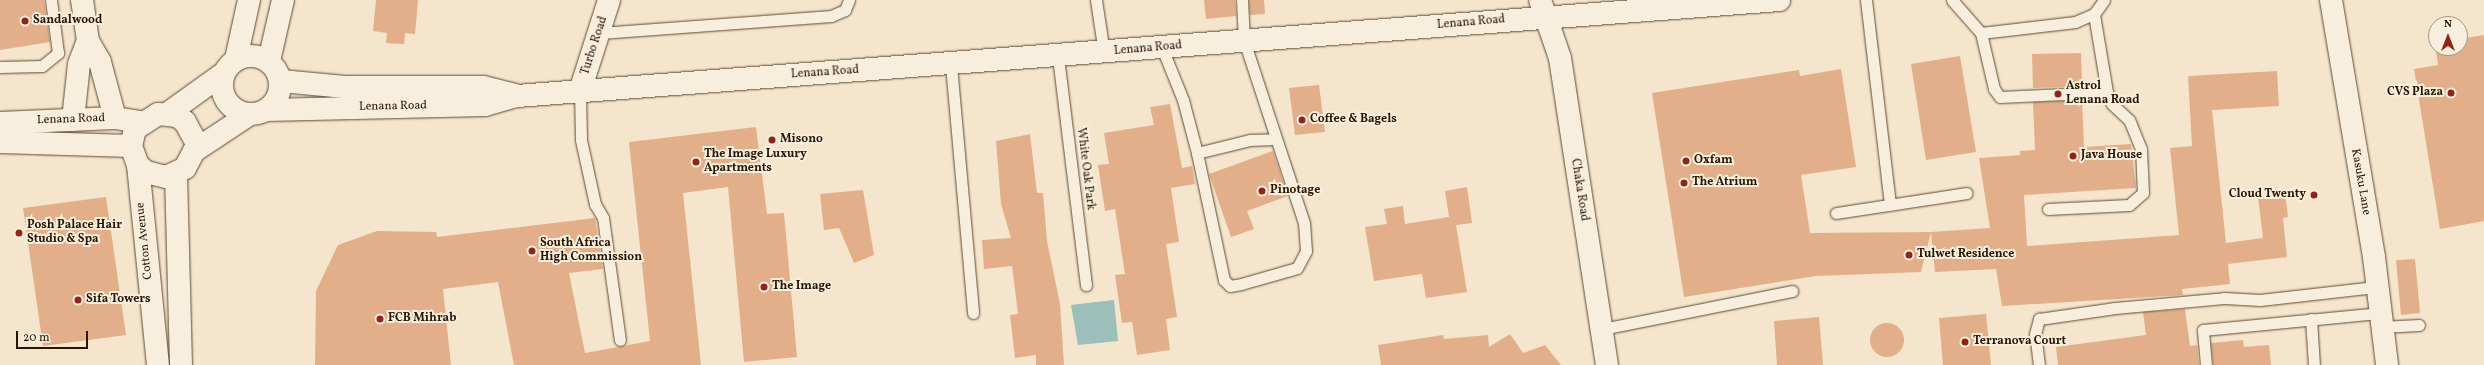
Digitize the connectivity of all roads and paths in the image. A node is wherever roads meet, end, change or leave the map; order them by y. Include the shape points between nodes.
1 (51, 0) edge
2 (82, 0) edge
3 (249, 0) edge
4 (283, 0) edge
5 (609, 0) edge
6 (849, 0) edge
7 (1096, 0) edge
8 (1242, 0) edge
9 (1769, 0) edge
10 (1866, 0) edge
11 (1952, 0) edge
12 (2104, 0) edge
13 (2332, 0) edge
14 (1544, 8) edge
15 (2094, 14) junction
16 (600, 33) junction
17 (1981, 33) junction
18 (88, 41) junction
19 (1244, 41) junction
20 (1162, 48) junction
21 (1104, 53) junction
22 (1058, 56) junction
23 (269, 61) junction
24 (951, 64) junction
25 (230, 66) junction
26 (0, 67) edge
27 (281, 81) junction
28 (580, 91) junction
29 (2107, 92) junction
30 (517, 96) junction
31 (258, 112) junction
32 (167, 114) junction
33 (115, 118) junction
34 (73, 120) junction
35 (141, 122) junction
36 (0, 123) edge
37 (1275, 139) junction
38 (0, 142) edge
39 (194, 146) junction
40 (1197, 154) junction
41 (134, 156) junction
42 (176, 174) junction
43 (1966, 193) dead end
44 (1890, 205) junction
45 (2048, 209) dead end
46 (1836, 213) dead end
47 (1086, 285) dead end
48 (2375, 287) junction
49 (1792, 291) dead end
50 (972, 313) dead end
51 (2311, 320) junction
52 (2380, 320) junction
53 (2419, 325) dead end
54 (1602, 329) junction
55 (620, 340) dead end
56 (158, 365) edge
57 (181, 365) edge
58 (1607, 365) edge
59 (2039, 365) edge
60 (2206, 365) edge
61 (2314, 365) edge
62 (2387, 365) edge

1 - 26 lane via 58,53 42,66
2 - 18 street
3 - 25 street
4 - 23 street
5 - 16 street, Turbo Road
6 - 16 lane via 845,10 831,16
7 - 21 lane
8 - 19 lane
9 - 14 street, Lenana Road
10 - 44 lane
11 - 17 lane
12 - 15 lane
13 - 48 street, Kasuku Lane via 2374,257
14 - 19 street, Lenana Road
14 - 54 street, Chaka Road via 1560,58
15 - 17 lane via 2075,22
15 - 29 lane
16 - 28 street, Turbo Road
17 - 29 lane via 1994,89 2000,97
18 - 33 street via 100,62
18 - 34 street via 79,64
19 - 20 street, Lenana Road
19 - 37 lane
20 - 21 street, Lenana Road
20 - 40 lane via 1182,100
21 - 22 street, Lenana Road
22 - 24 street, Lenana Road
22 - 47 lane, White Oak Park
23 - 25 street via 247,55
23 - 27 street
24 - 28 street, Lenana Road
24 - 50 lane
25 - 31 street, Lenana Road via 221,87 226,100 236,110
25 - 32 street, Lenana Road
27 - 30 street, Lenana Road via 345,87 483,87
27 - 31 street via 278,97
28 - 30 street, Lenana Road
28 - 55 lane via 581,140 595,204 603,218
29 - 45 lane via 2112,104 2129,120 2141,149 2143,193 2129,205
30 - 31 street, Lenana Road via 485,105
31 - 39 street
32 - 35 street, Lenana Road
32 - 39 street via 185,122
33 - 34 street, Lenana Road
33 - 35 street, Lenana Road
34 - 36 street, Lenana Road
35 - 41 street
37 - 40 lane via 1250,140
37 - 40 lane via 1304,223 1306,251 1297,268 1254,282 1230,286 1220,270
38 - 41 street, Lenana Road
39 - 42 street via 185,168
41 - 42 street, Lenana Road via 156,176
41 - 56 street, Cotton Avenue
42 - 57 street
43 - 44 lane
44 - 46 lane
48 - 52 street, Kasuku Lane
48 - 59 lane via 2260,300 2224,298 2115,308 2039,319 2036,334
49 - 54 lane
51 - 52 lane
51 - 60 lane via 2203,330
51 - 61 lane
52 - 53 lane
52 - 62 street, Kasuku Lane
54 - 58 street, Chaka Road

